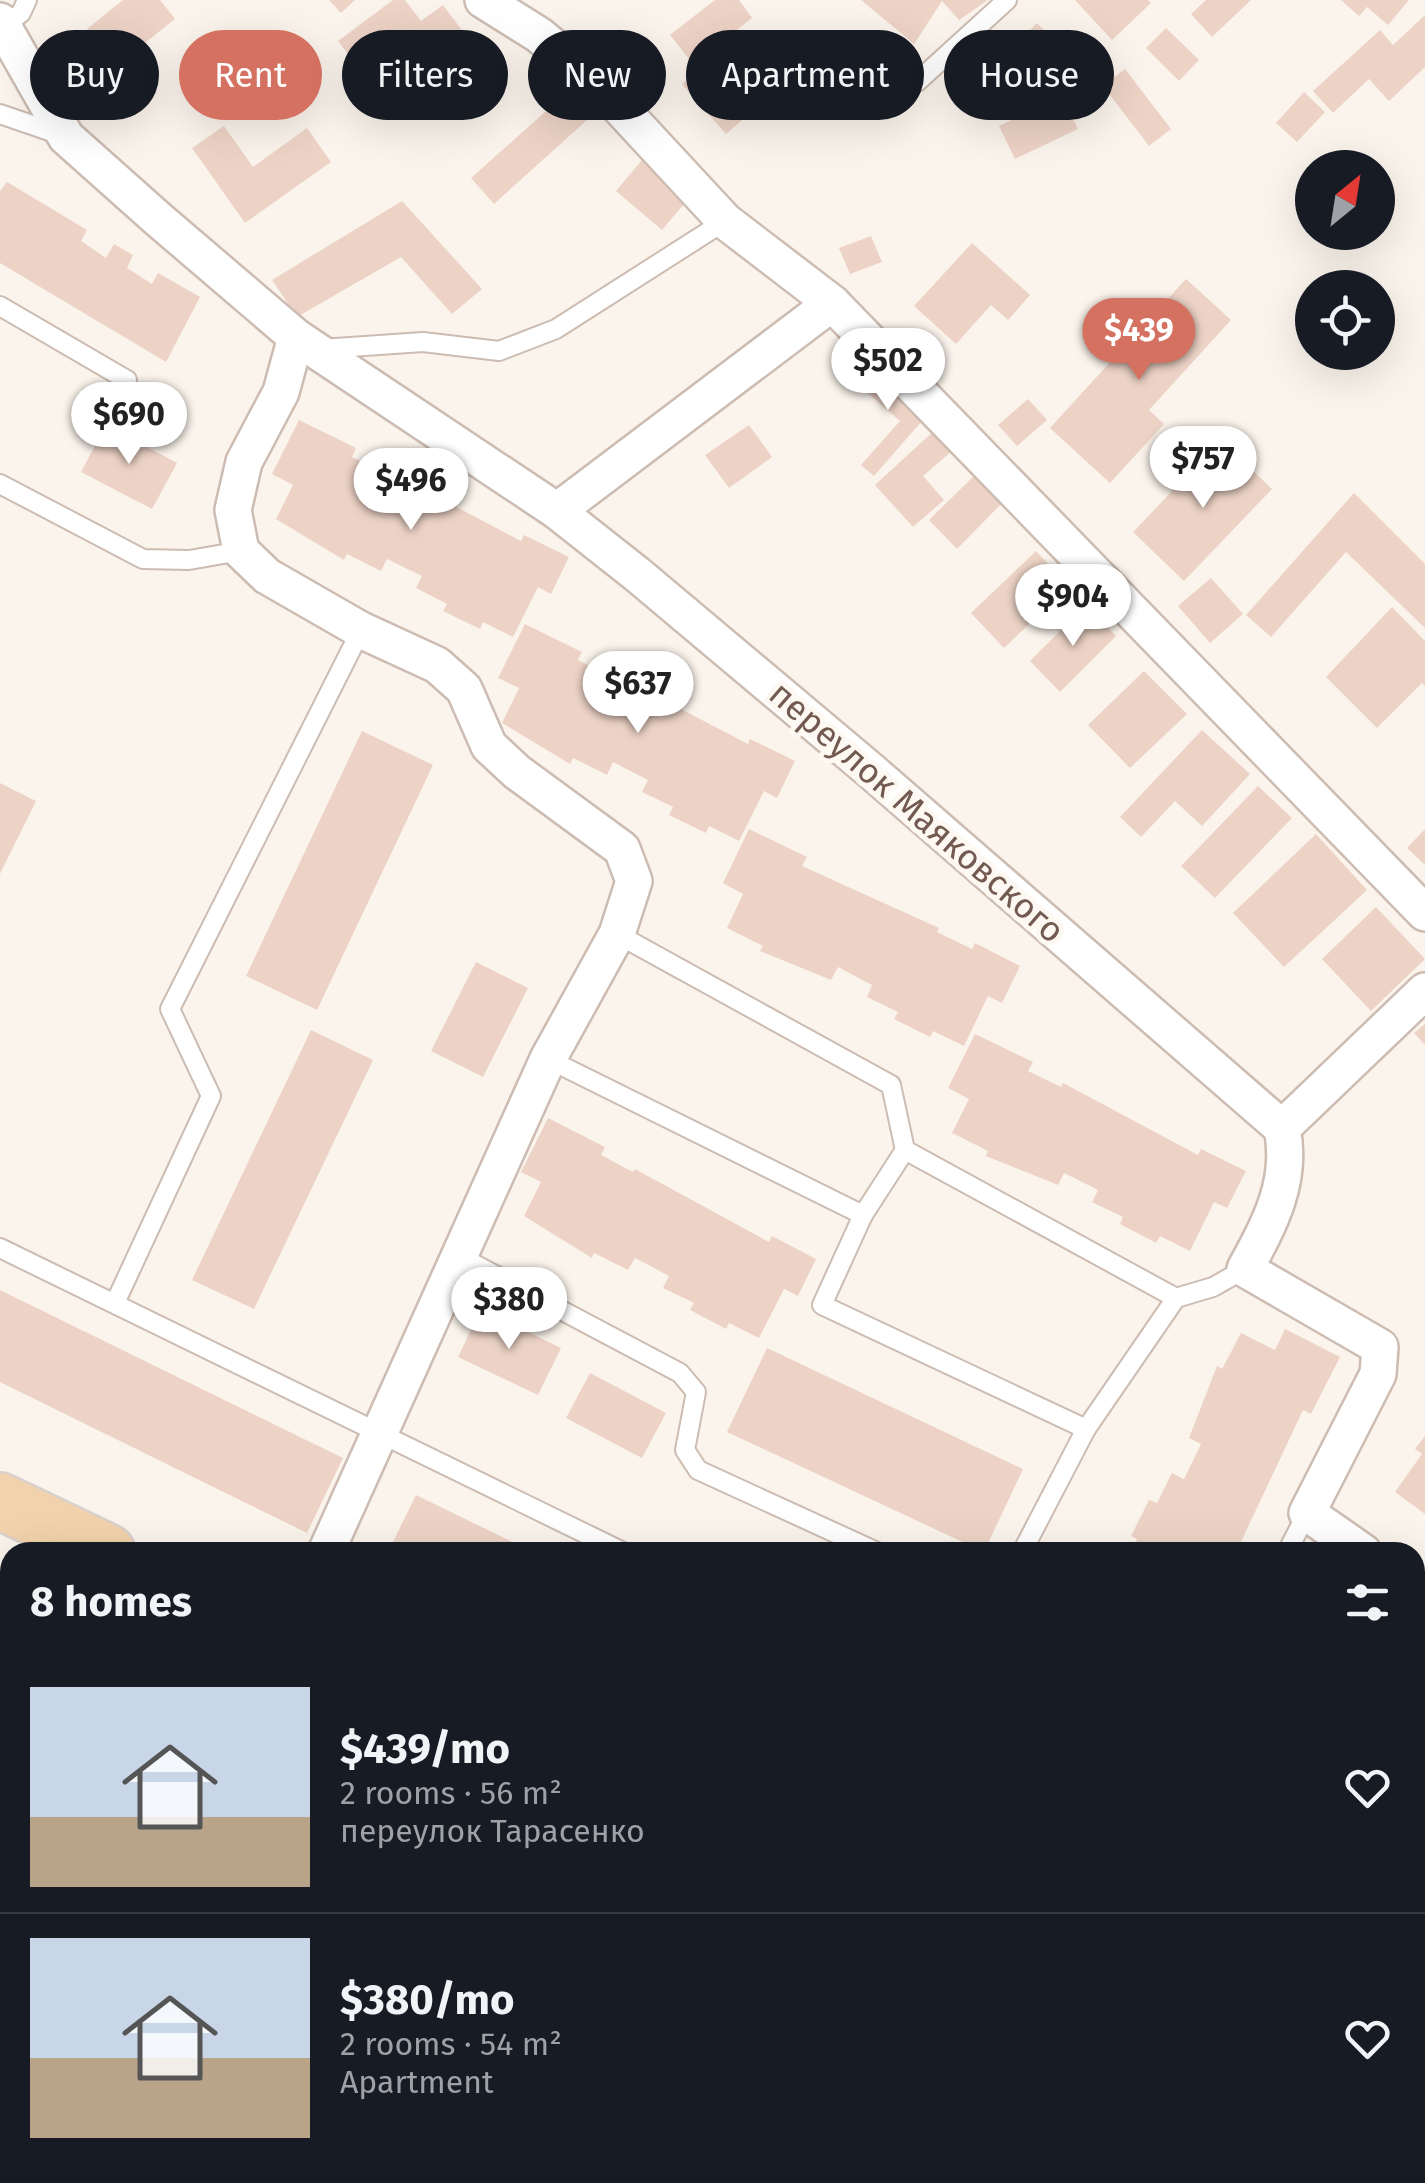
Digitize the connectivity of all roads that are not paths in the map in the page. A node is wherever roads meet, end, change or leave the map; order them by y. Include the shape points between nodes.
1 (27, 0) edge
2 (483, 0) edge
3 (1007, 0) edge
4 (2, 24) edge
5 (924, 76) edge
6 (0, 114) edge
7 (66, 137) junction
8 (725, 221) junction
9 (832, 303) junction
10 (0, 306) edge
11 (306, 343) junction
12 (127, 380) dead end
13 (0, 484) edge
14 (557, 511) junction
15 (241, 550) junction
16 (361, 630) junction
17 (1425, 913) edge
18 (617, 934) junction
19 (1425, 991) edge
20 (548, 1059) junction
21 (1282, 1128) junction
22 (904, 1150) junction
23 (863, 1215) junction
24 (0, 1248) edge
25 (459, 1256) junction
26 (1245, 1269) junction
27 (1176, 1298) junction
28 (116, 1304) junction
29 (1086, 1430) junction
30 (381, 1432) junction
31 (0, 1501) edge
32 (1306, 1513) junction
33 (85, 1542) edge
34 (331, 1542) edge
35 (603, 1542) edge
36 (855, 1542) edge
37 (1027, 1542) edge
38 (1291, 1542) edge
39 (1348, 1542) edge

1 - 4 lane via 21,13
2 - 8 street via 596,82
3 - 5 lane
4 - 7 street, переулок Маяковского
6 - 7 lane
7 - 11 street, переулок Маяковского
8 - 9 street
8 - 11 lane via 556,329 499,352 422,342
9 - 14 street
9 - 17 street
10 - 12 lane
11 - 14 street, переулок Маяковского
11 - 15 street via 244,462 232,510
13 - 15 lane via 143,558 189,560
14 - 21 street, переулок Маяковского via 870,770
15 - 16 street via 267,576
16 - 18 street via 437,665 464,689 490,746 622,849 634,882
16 - 28 lane via 170,1010 211,1096
18 - 20 street
18 - 22 lane via 891,1085
19 - 21 street
20 - 23 lane
20 - 25 street
21 - 26 street via 1288,1155 1282,1193
22 - 23 lane
22 - 27 lane
23 - 29 lane via 822,1306
24 - 28 lane
25 - 30 street
25 - 36 lane via 680,1372 696,1392 685,1450 698,1470
26 - 27 lane via 1213,1288
26 - 32 street via 1380,1347 1378,1374
27 - 29 lane
28 - 30 lane
29 - 37 lane
30 - 34 street
30 - 35 lane
31 - 33 main road
32 - 38 lane
32 - 39 street

